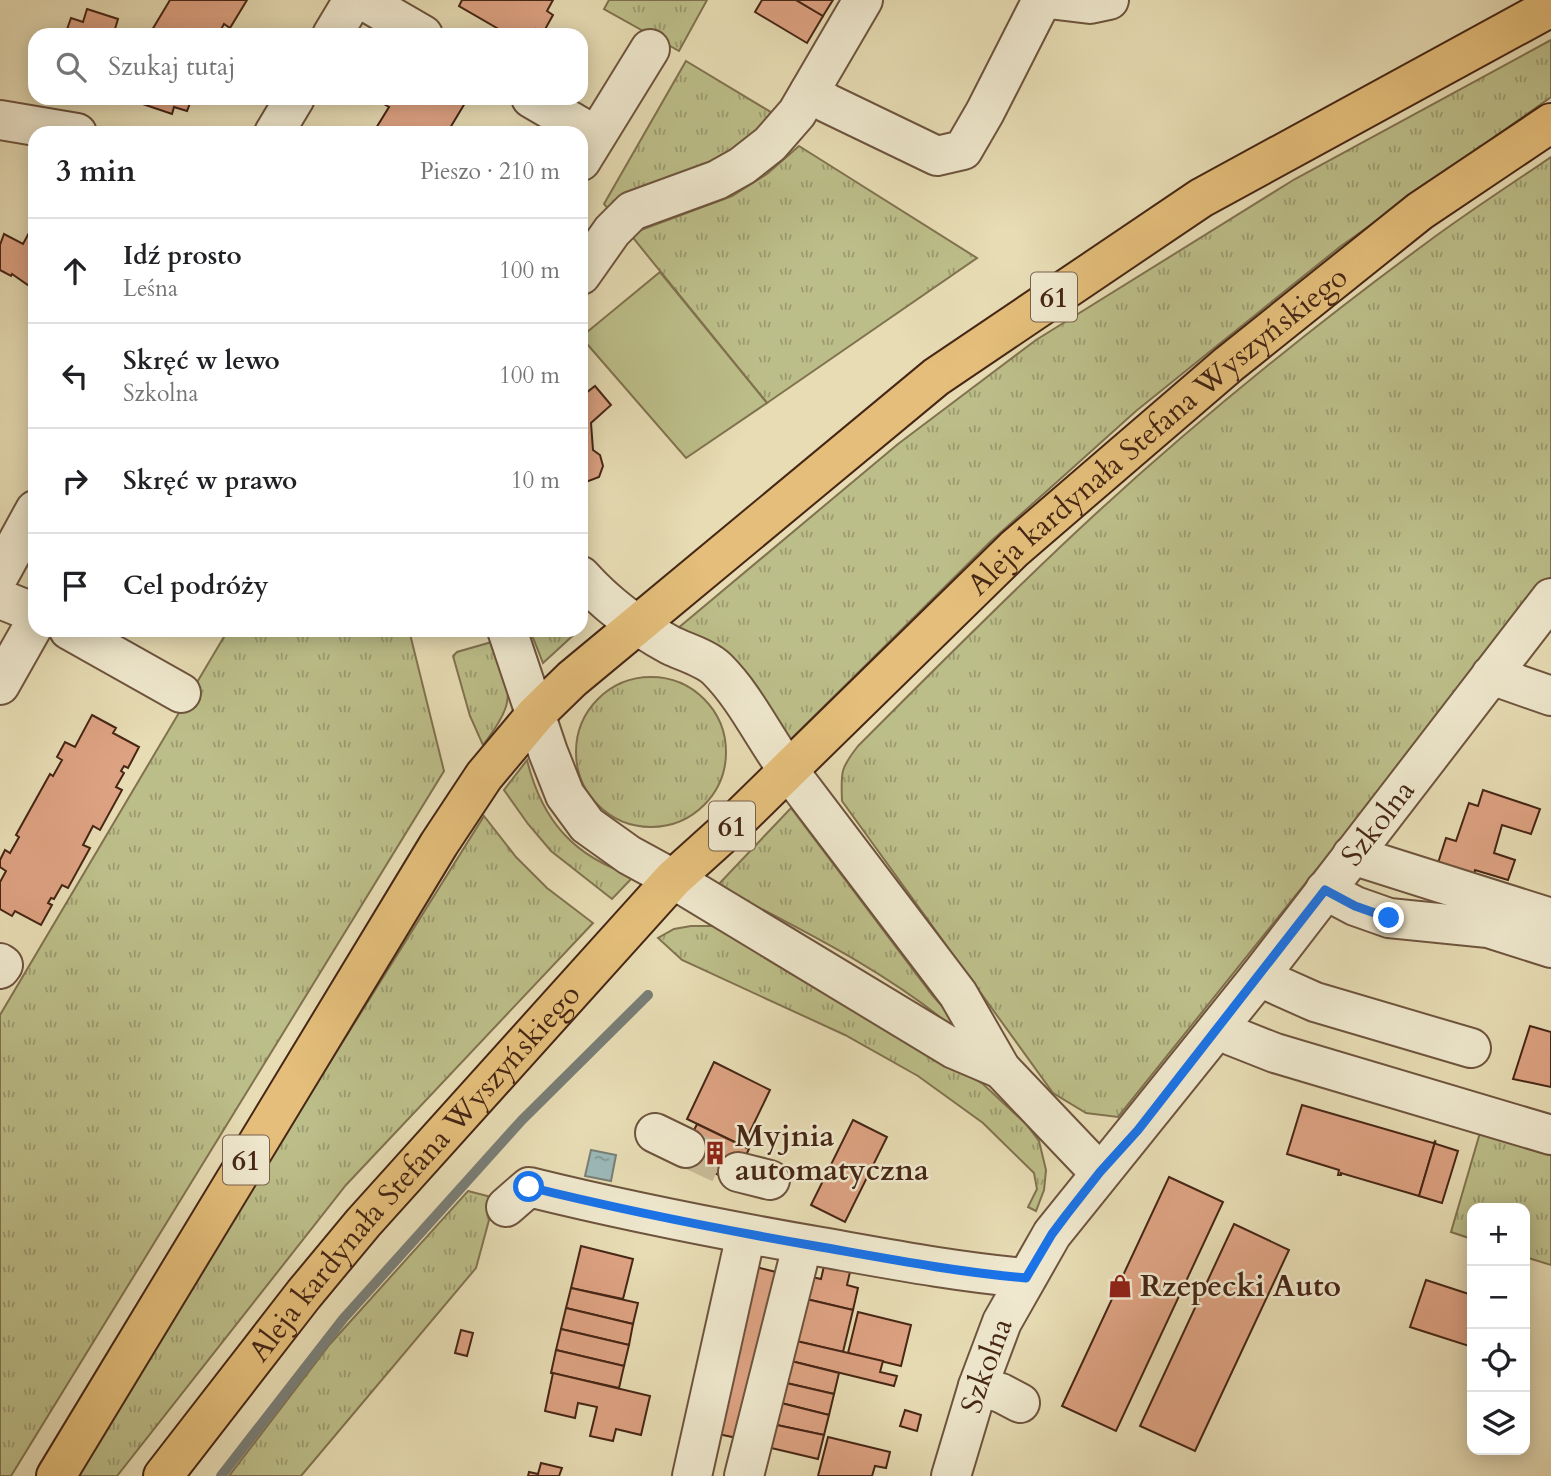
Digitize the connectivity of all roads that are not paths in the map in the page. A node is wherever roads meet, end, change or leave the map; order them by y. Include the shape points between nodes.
1 (353, 0) edge
2 (363, 0) edge
3 (863, 0) edge
4 (1042, 0) edge
5 (1057, 0) edge
6 (1109, 0) edge
7 (1551, 7) edge
8 (336, 28) edge
9 (411, 28) edge
10 (650, 48) dead end
11 (810, 91) junction
12 (291, 105) edge
13 (539, 105) edge
14 (0, 120) edge
15 (1551, 123) edge
16 (36, 126) edge
17 (278, 126) edge
18 (563, 126) edge
19 (589, 148) edge
20 (588, 265) edge
21 (28, 523) edge
22 (0, 573) edge
23 (588, 584) edge
24 (0, 599) edge
25 (28, 609) edge
26 (1547, 610) edge
27 (636, 626) junction
28 (28, 635) edge
29 (81, 637) edge
30 (509, 637) edge
31 (1491, 675) junction
32 (0, 685) edge
33 (181, 693) dead end
34 (1551, 696) edge
35 (536, 714) junction
36 (788, 770) junction
37 (1352, 855) junction
38 (673, 879) junction
39 (1325, 890) junction
40 (1551, 918) edge
41 (1551, 948) edge
42 (0, 963) edge
43 (0, 969) edge
44 (1259, 977) junction
45 (1219, 1027) junction
46 (1471, 1048) dead end
47 (1000, 1069) junction
48 (1551, 1135) edge
49 (1100, 1172) junction
50 (506, 1207) dead end
51 (746, 1234) junction
52 (798, 1262) dead end
53 (1026, 1278) junction
54 (978, 1386) junction
55 (1020, 1403) dead end
56 (693, 1472) edge
57 (55, 1476) edge
58 (163, 1476) edge
59 (731, 1476) edge
60 (744, 1476) edge
61 (951, 1476) edge

1 - 8 street
2 - 9 street
3 - 11 street
4 - 11 street via 963,150 937,156
5 - 6 street via 1090,4
7 - 27 main road, 61 via 1201,198 947,369
10 - 19 street
11 - 20 street via 770,145 717,180 632,211
12 - 17 street
13 - 18 street
14 - 16 street
15 - 36 main road, Aleja kardynała Stefana Wyszyńskiego / 61 via 1420,211 1229,364 1014,548
21 - 22 street
23 - 27 street
24 - 25 street
26 - 31 street, Szkolna
27 - 35 main road, 61
27 - 36 street via 716,667
28 - 32 street
29 - 33 street
30 - 35 street
31 - 34 street
31 - 37 street, Szkolna
35 - 38 street via 565,794 587,825
35 - 57 main road, 61 via 484,776 439,844
36 - 38 main road, 61
36 - 47 street via 958,994
37 - 39 street, Szkolna
37 - 40 street
38 - 47 street via 954,1049
38 - 58 main road, Aleja kardynała Stefana Wyszyńskiego / 61 via 363,1223
39 - 41 street via 1389,918 1488,928
39 - 44 street, Szkolna
42 - 43 street
44 - 45 street, Szkolna
44 - 46 street via 1315,1002
45 - 48 street via 1275,1053
45 - 49 street, Szkolna via 1149,1141
47 - 49 street
49 - 53 street, Szkolna via 1052,1234
50 - 51 street via 529,1187
51 - 53 street
51 - 56 street
52 - 60 street
53 - 54 street, Szkolna via 1002,1322
54 - 55 street
54 - 61 street, Szkolna
56 - 59 street

